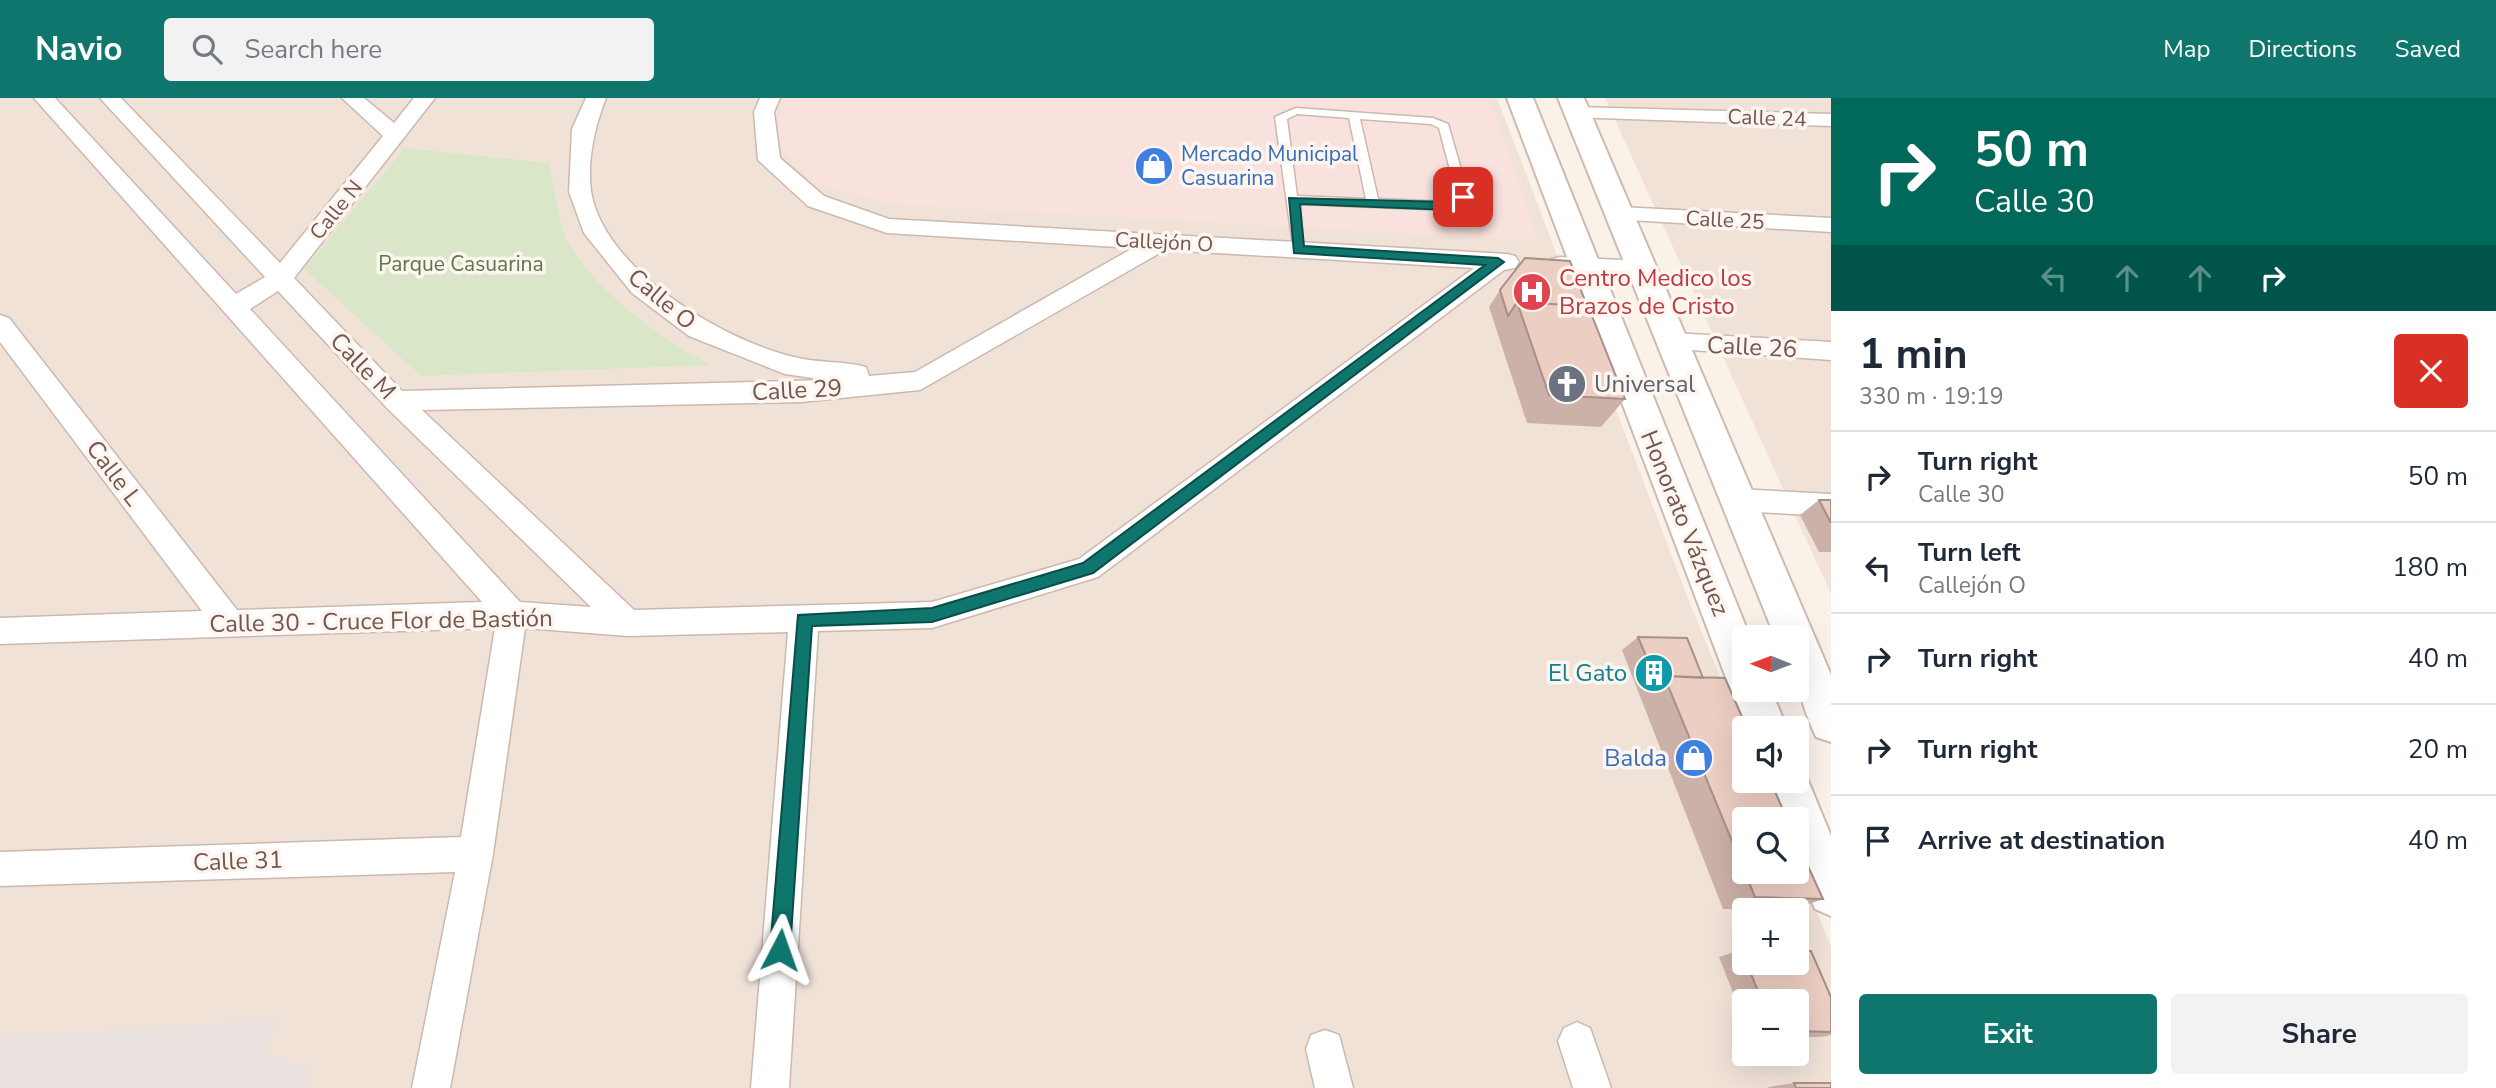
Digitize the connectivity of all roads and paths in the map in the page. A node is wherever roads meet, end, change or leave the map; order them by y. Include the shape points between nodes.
1 (44, 98) edge
2 (110, 98) edge
3 (352, 98) edge
4 (425, 98) edge
5 (596, 98) edge
6 (770, 98) edge
7 (1520, 98) edge
8 (1574, 105) edge
9 (1354, 115) junction
10 (1831, 120) edge
11 (397, 136) junction
12 (1293, 200) junction
13 (1373, 203) junction
14 (1620, 214) junction
15 (1831, 225) edge
16 (1161, 242) junction
17 (1298, 250) junction
18 (1498, 262) junction
19 (1585, 267) junction
20 (1642, 269) junction
21 (280, 279) junction
22 (234, 307) junction
23 (0, 324) edge
24 (1672, 342) junction
25 (1831, 351) edge
26 (919, 381) junction
27 (396, 401) junction
28 (1738, 500) junction
29 (1831, 505) edge
30 (512, 614) junction
31 (804, 620) junction
32 (228, 622) junction
33 (628, 623) junction
34 (1790, 625) edge
35 (0, 631) edge
36 (1732, 641) edge
37 (1810, 668) edge
38 (1827, 703) edge
39 (1792, 793) edge
40 (476, 854) junction
41 (0, 869) edge
42 (1831, 893) edge
43 (1577, 1041) dead end
44 (1325, 1049) dead end
45 (431, 1088) edge
46 (770, 1088) edge
47 (1335, 1088) edge
48 (1592, 1088) edge

1 - 22 street
2 - 21 street, Calle M
3 - 11 street
4 - 11 street, Calle N
5 - 26 street, Calle O via 583,130 580,192 596,233 640,287 698,330 794,367
6 - 16 street, Callejón O via 764,112 769,159 816,201 887,226
7 - 19 street, Honorato Vázquez
8 - 10 street, Calle 24
8 - 14 street
9 - 12 lane via 1297,111 1281,117
9 - 13 lane
9 - 13 lane via 1433,121 1444,126 1463,197 1451,206
11 - 21 street, Calle N
12 - 13 lane
12 - 17 lane
14 - 15 street, Calle 25
14 - 20 street
16 - 17 street, Callejón O
16 - 26 street, Calle 29
17 - 18 street, Callejón O
18 - 19 street, Callejón O
18 - 31 street, Calle 30 - Cruce Flor de Bastión via 1088,568 932,615
19 - 20 street, Callejón O
19 - 36 street, Honorato Vázquez
20 - 24 street
21 - 22 street, Calle N
21 - 27 street, Calle M
22 - 30 street
23 - 32 street, Calle L
24 - 25 street, Calle 26
24 - 28 street
26 - 27 street, Calle 29 via 801,392
27 - 33 street, Calle M
28 - 29 street
28 - 34 street
30 - 32 street, Calle 30 - Cruce Flor de Bastión
30 - 33 street, Calle 30 - Cruce Flor de Bastión
30 - 40 street
31 - 33 street, Calle 30 - Cruce Flor de Bastión
31 - 46 street
32 - 35 street, Calle 30 - Cruce Flor de Bastión
37 - 38 street
39 - 42 street
40 - 41 street, Calle 31
40 - 45 street
43 - 48 street
44 - 47 street

